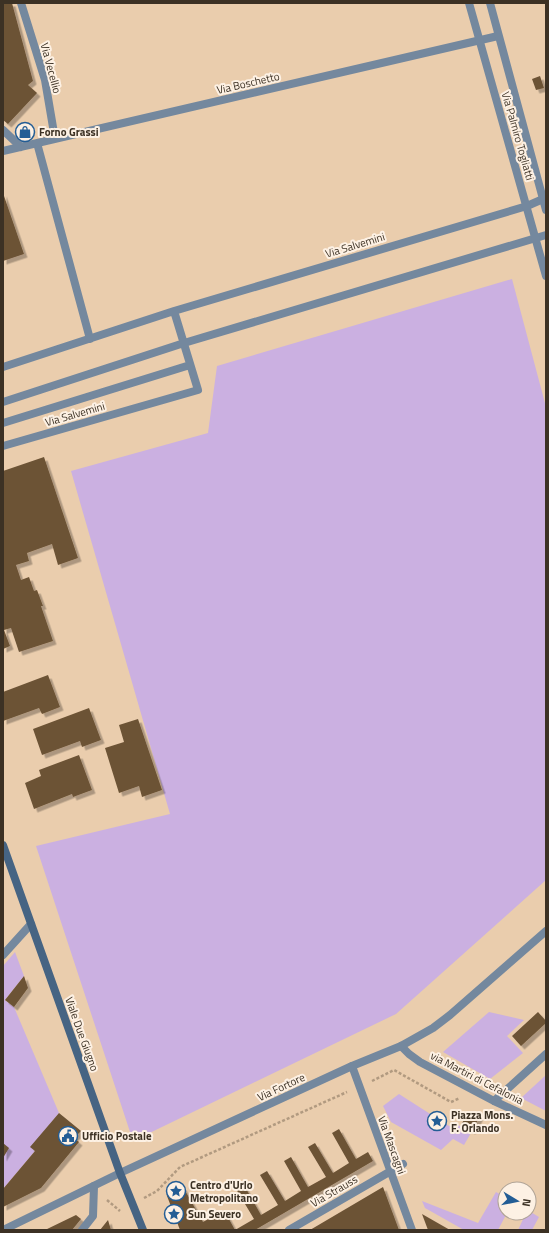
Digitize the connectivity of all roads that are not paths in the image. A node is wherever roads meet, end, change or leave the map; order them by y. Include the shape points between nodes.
1 (21, 3) edge
2 (468, 3) edge
3 (490, 3) edge
4 (498, 36) junction
5 (479, 42) junction
6 (3, 130) edge
7 (54, 139) junction
8 (38, 143) junction
9 (21, 147) junction
10 (3, 151) edge
11 (543, 199) junction
12 (527, 206) junction
13 (546, 210) edge
14 (546, 236) edge
15 (535, 238) junction
16 (546, 276) edge
17 (174, 311) junction
18 (90, 339) junction
19 (184, 343) junction
20 (190, 365) junction
21 (3, 367) edge
22 (3, 402) edge
23 (3, 423) edge
24 (3, 446) edge
25 (3, 845) edge
26 (31, 924) junction
27 (546, 931) edge
28 (3, 955) edge
29 (401, 1046) junction
30 (546, 1054) edge
31 (352, 1066) junction
32 (494, 1101) junction
33 (546, 1125) edge
34 (403, 1164) dead end
35 (390, 1171) junction
36 (120, 1173) junction
37 (94, 1186) junction
38 (3, 1230) edge
39 (82, 1230) edge
40 (143, 1230) edge
41 (289, 1230) edge
42 (412, 1230) edge

1 - 7 street, Via Vecellio via 45,80
2 - 5 street, Via Palmiro Togliatti
3 - 4 street, Via Palmiro Togliatti
4 - 5 street, Via Boschetto
4 - 11 street, Via Palmiro Togliatti
5 - 7 street, Via Boschetto
5 - 12 street, Via Palmiro Togliatti
6 - 9 street
7 - 8 street, Via Boschetto
8 - 9 street, Via Boschetto
8 - 18 street
9 - 10 street, Via Boschetto
11 - 12 street, Via Salvemini
11 - 13 street, Via Palmiro Togliatti
12 - 15 street, Via Palmiro Togliatti
12 - 17 street, Via Salvemini
14 - 15 street
15 - 16 street, Via Palmiro Togliatti
15 - 19 street
17 - 18 street, Via Salvemini
17 - 19 street, Via Salvemini
18 - 21 street, Via Salvemini
19 - 20 street, Via Salvemini
19 - 22 street
20 - 23 street, Via Salvemini
20 - 24 street, Via Salvemini via 198,390
25 - 26 main road, Viale Due Giugno
26 - 28 street
26 - 36 main road, Viale Due Giugno
27 - 29 street, Via Fortore via 450,1015
29 - 31 street, Via Fortore
29 - 32 street, via Martiri di Cefalonia via 420,1062
30 - 32 street
31 - 35 street, Via Mascagni
31 - 36 street, Via Fortore
32 - 33 street, via Martiri di Cefalonia
34 - 35 street, Via Strauss
35 - 41 street, Via Strauss
35 - 42 street, Via Mascagni
36 - 37 street, Via Fortore
36 - 40 main road, Viale Due Giugno
37 - 38 street, Via Fortore
37 - 39 street via 93,1216

